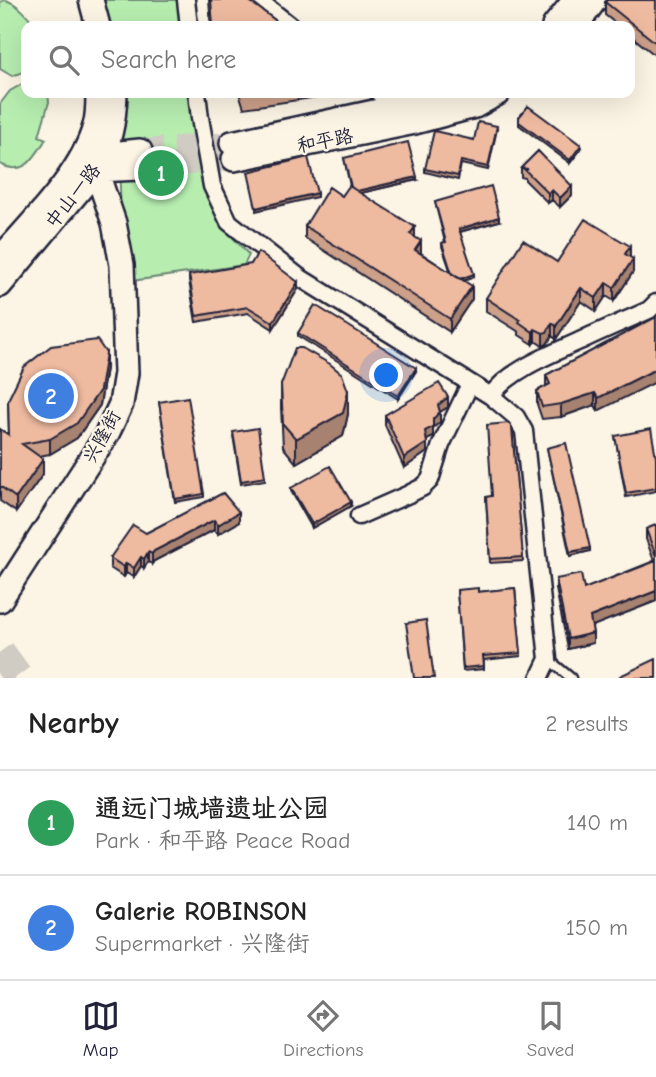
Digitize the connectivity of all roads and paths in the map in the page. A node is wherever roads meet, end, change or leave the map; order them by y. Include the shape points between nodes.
1 (75, 0) edge
2 (91, 0) edge
3 (186, 0) edge
4 (258, 0) edge
5 (575, 0) edge
6 (595, 0) edge
7 (81, 21) edge
8 (97, 21) edge
9 (188, 21) edge
10 (285, 21) edge
11 (558, 21) edge
12 (580, 21) edge
13 (99, 98) edge
14 (115, 98) edge
15 (198, 98) edge
16 (386, 98) edge
17 (438, 98) edge
18 (489, 98) edge
19 (398, 107) junction
20 (415, 122) junction
21 (140, 160) tunnel mouth
22 (94, 161) junction
23 (0, 259) edge
24 (0, 285) edge
25 (656, 303) edge
26 (470, 384) junction
27 (491, 396) junction
28 (359, 516) dead end
29 (0, 600) edge
30 (548, 659) junction
31 (539, 678) edge
32 (571, 678) edge

1 - 7 main road
2 - 8 main road
3 - 9 street
4 - 10 street
5 - 11 main road
6 - 12 main road
13 - 22 main road, 中山一路
14 - 22 main road, 中山一路 via 114,124
15 - 26 street via 212,186 229,222 299,277
16 - 19 street
17 - 19 main road, 和平路
18 - 20 main road, 和平路
19 - 20 street
19 - 20 main road, 和平路 via 233,151
21 - 22 main road
22 - 23 main road, 中山一路 via 54,197
22 - 24 main road, 中山一路
22 - 29 main road, 兴隆街 via 122,265 126,373 121,404 107,434
25 - 27 street via 539,359
26 - 27 street
26 - 28 street via 430,480
27 - 30 street via 524,430
30 - 31 street
30 - 32 lane

